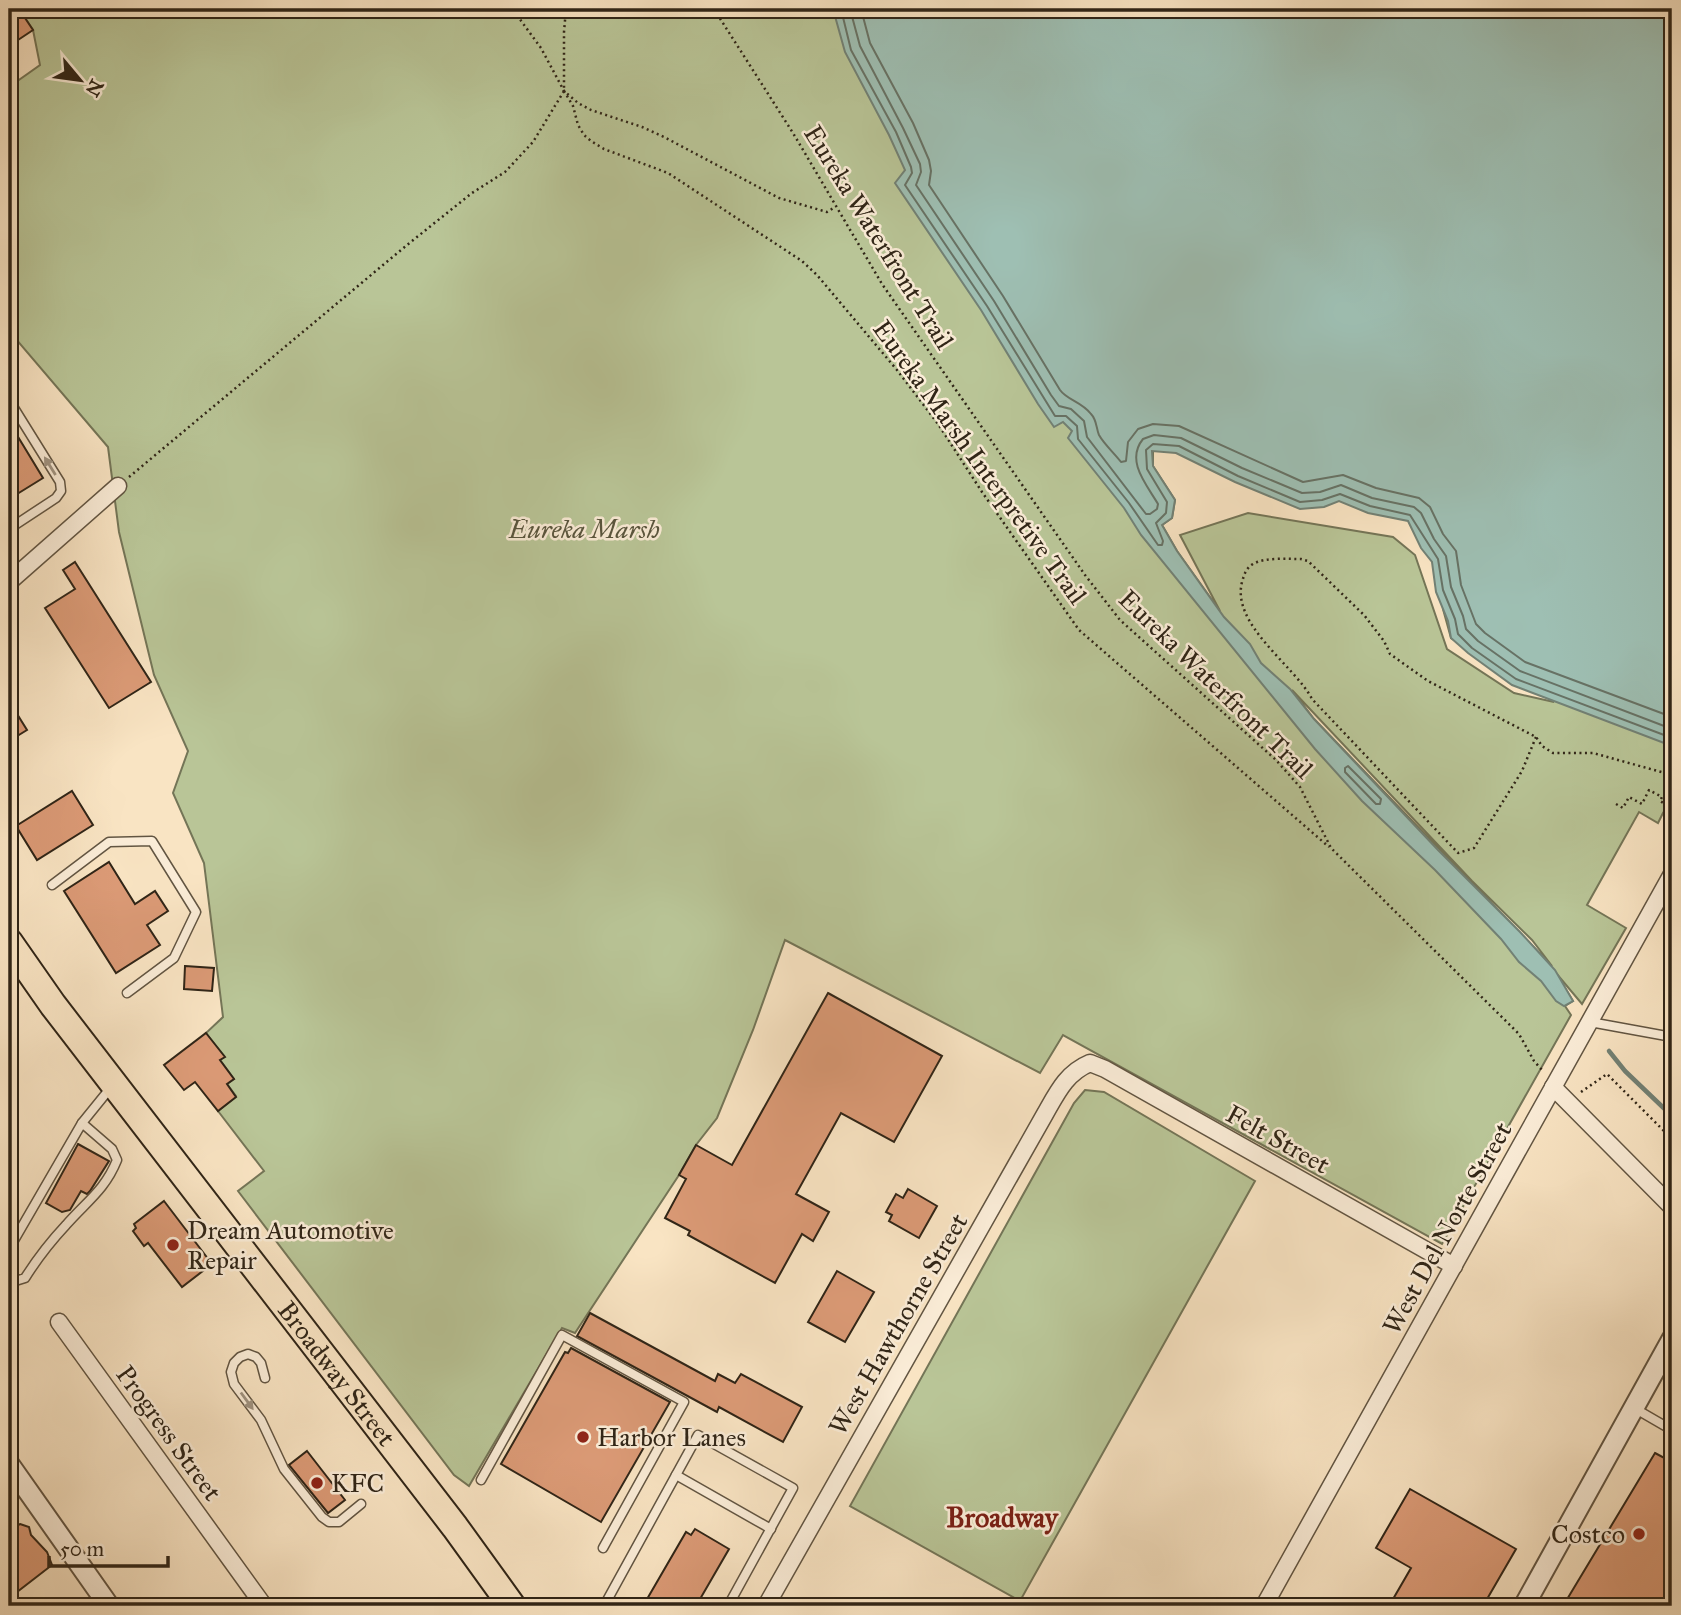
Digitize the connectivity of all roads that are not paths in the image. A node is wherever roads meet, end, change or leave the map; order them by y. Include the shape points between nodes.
1 (9, 400) edge
2 (118, 486) road end
3 (9, 529) edge
4 (9, 582) edge
5 (1672, 874) edge
6 (52, 884) dead end
7 (9, 942) edge
8 (127, 993) dead end
9 (1590, 1022) junction
10 (1672, 1037) edge
11 (1076, 1069) joint
12 (114, 1084) junction
13 (1555, 1084) junction
14 (82, 1123) junction
15 (1672, 1206) edge
16 (9, 1250) edge
17 (1454, 1266) junction
18 (9, 1283) edge
19 (59, 1322) dead end
20 (1671, 1346) edge
21 (265, 1378) dead end
22 (1634, 1408) junction
23 (1672, 1430) edge
24 (9, 1464) edge
25 (677, 1475) junction
26 (481, 1480) dead end
27 (361, 1504) dead end
28 (771, 1529) junction
29 (603, 1548) dead end
30 (109, 1606) edge
31 (264, 1606) edge
32 (512, 1606) edge
33 (604, 1606) edge
34 (728, 1606) edge
35 (766, 1606) edge
36 (1264, 1606) edge
37 (1524, 1606) edge

3 -> 1 lane via 61,491 60,482
2 - 4 street
5 - 9 street, West Del Norte Street
6 - 8 lane via 109,842 152,841 196,912 174,958
7 - 12 highway, Broadway Street
9 - 10 lane
9 - 13 street, West Del Norte Street
11 - 17 street, Felt Street via 1090,1063 1105,1069
11 - 35 street, West Hawthorne Street via 1049,1106
12 - 14 lane
12 - 32 highway, Broadway Street
13 - 15 street
13 - 17 street, West Del Norte Street
14 - 16 lane
14 - 18 lane via 112,1149 117,1160 112,1172 25,1278
17 - 36 street, West Del Norte Street
19 - 31 street, Progress Street
20 - 22 street
21 -> 27 lane via 256,1357 248,1354 234,1363 231,1372 284,1469 329,1522 339,1522
22 - 23 lane
22 - 37 street
24 - 30 street
25 - 28 lane
25 - 28 lane via 698,1435 793,1488
25 - 33 lane
26 - 29 lane via 562,1335 684,1402
28 - 34 lane

